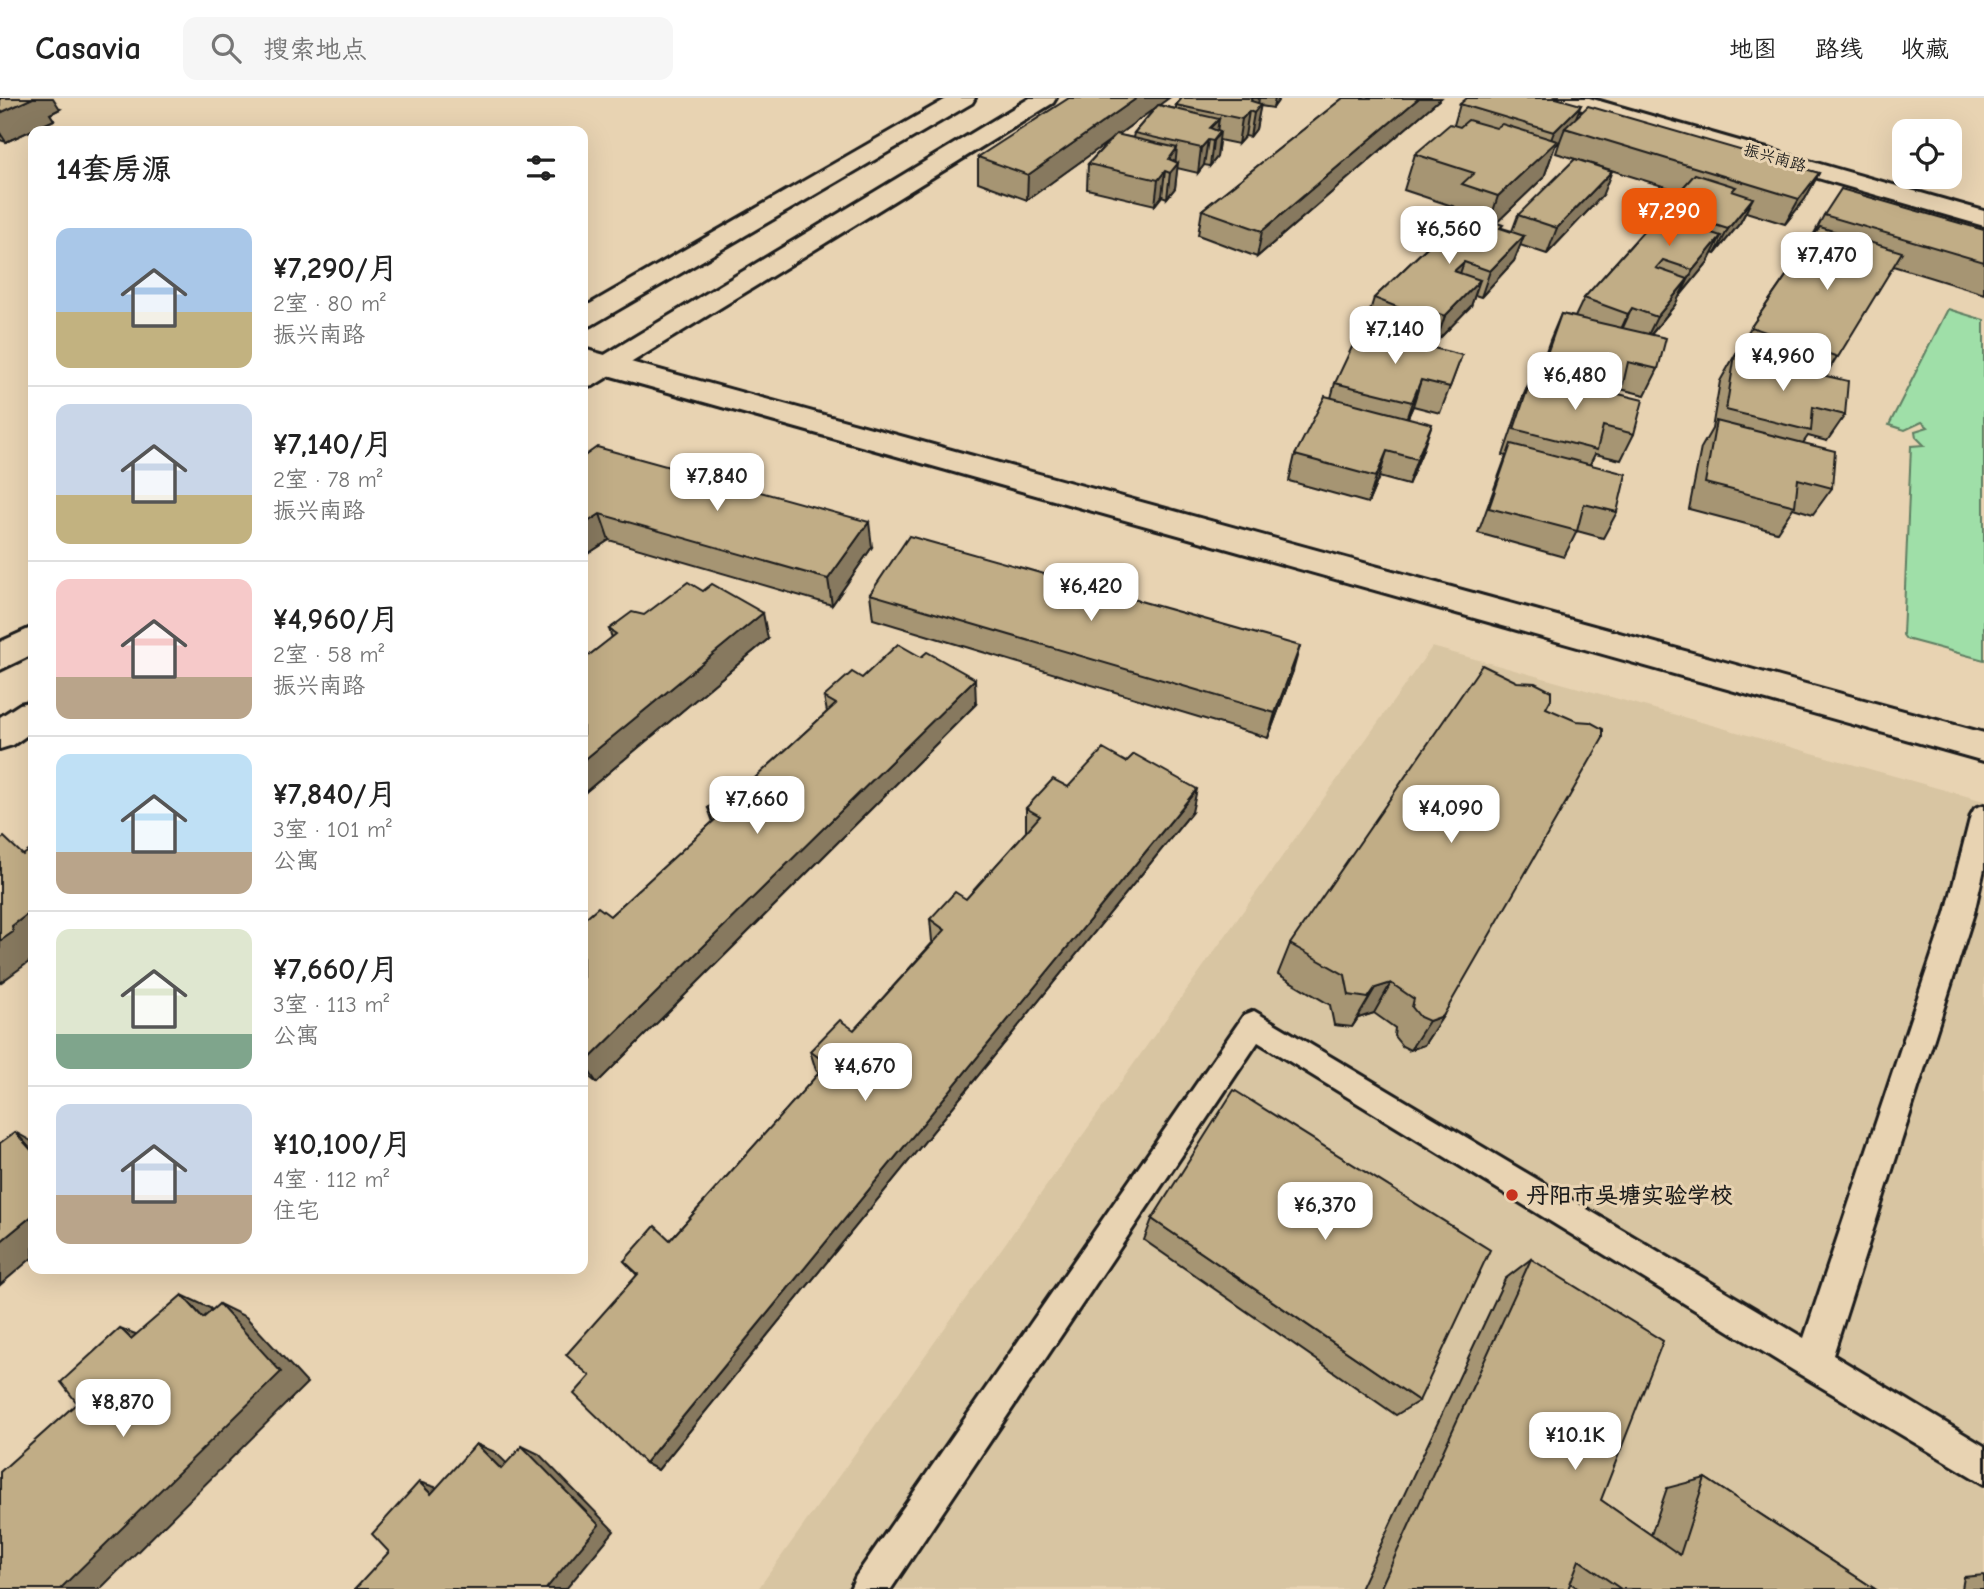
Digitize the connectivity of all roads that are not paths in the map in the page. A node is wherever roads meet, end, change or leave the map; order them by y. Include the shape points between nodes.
1 (964, 98) edge
2 (1045, 98) edge
3 (1566, 98) edge
4 (1623, 98) edge
5 (1984, 201) edge
6 (1984, 219) edge
7 (588, 316) edge
8 (591, 368) edge
9 (28, 642) edge
10 (0, 658) edge
11 (28, 717) edge
12 (0, 734) edge
13 (1984, 747) edge
14 (1982, 833) edge
15 (1813, 1363) junction
16 (1984, 1466) edge
17 (869, 1589) edge

1 - 7 street
2 - 8 street
3 - 6 street, 振兴南路
4 - 5 street, 振兴南路
8 - 13 street
9 - 10 street
11 - 12 street
14 - 15 lane
15 - 16 lane
15 - 17 lane via 1254,1024

